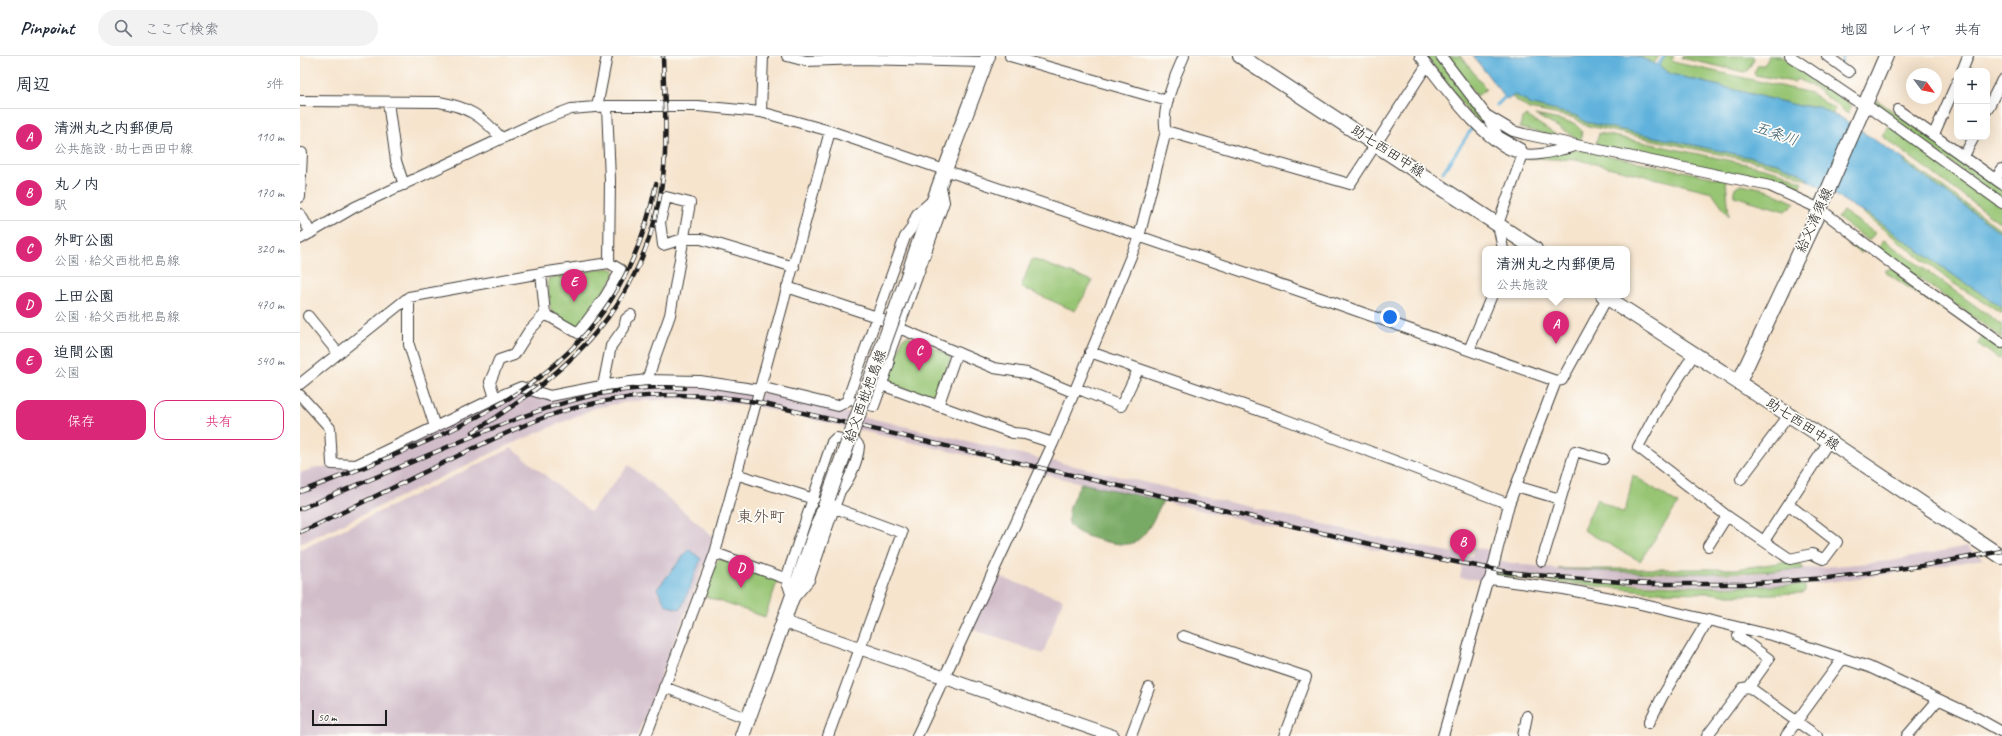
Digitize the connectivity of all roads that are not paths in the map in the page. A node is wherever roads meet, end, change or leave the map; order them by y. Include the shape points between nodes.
1 (607, 56) edge
2 (763, 56) edge
3 (787, 56) edge
4 (1010, 56) edge
5 (1184, 56) edge
6 (1240, 56) edge
7 (1420, 56) edge
8 (1441, 56) edge
9 (1790, 56) edge
10 (1826, 56) edge
11 (1886, 56) edge
12 (1968, 56) edge
13 (842, 58) edge
14 (987, 59) edge
15 (1427, 65) junction
16 (1963, 68) edge
17 (1849, 72) dead end
18 (2002, 80) edge
19 (1954, 89) edge
20 (300, 101) edge
21 (1168, 101) junction
22 (388, 102) junction
23 (1990, 104) edge
24 (602, 106) junction
25 (1864, 107) junction
26 (1898, 110) dead end
27 (761, 112) junction
28 (1486, 115) junction
29 (830, 131) junction
30 (1166, 131) junction
31 (1934, 134) junction
32 (501, 138) junction
33 (1972, 140) edge
34 (1376, 143) junction
35 (1578, 146) junction
36 (300, 153) edge
37 (1523, 154) junction
38 (1964, 156) junction
39 (2002, 169) edge
40 (943, 176) junction
41 (1999, 182) edge
42 (404, 185) junction
43 (300, 197) edge
44 (933, 200) junction
45 (2002, 203) edge
46 (1821, 206) junction
47 (300, 214) edge
48 (1498, 224) junction
49 (310, 233) junction
50 (1139, 237) junction
51 (300, 239) edge
52 (683, 239) junction
53 (1502, 246) edge
54 (1531, 246) edge
55 (609, 263) junction
56 (794, 267) junction
57 (541, 273) junction
58 (787, 287) junction
59 (409, 297) junction
60 (1491, 298) edge
61 (1604, 298) edge
62 (1608, 298) edge
63 (545, 314) junction
64 (631, 315) dead end
65 (308, 316) dead end
66 (877, 317) junction
67 (899, 328) junction
68 (2002, 343) edge
69 (1469, 350) junction
70 (957, 352) junction
71 (1090, 352) junction
72 (338, 354) junction
73 (1694, 354) junction
74 (1138, 370) junction
75 (647, 380) junction
76 (1556, 381) junction
77 (1739, 382) junction
78 (300, 384) edge
79 (882, 385) junction
80 (603, 386) junction
81 (759, 388) junction
82 (1075, 391) junction
83 (300, 395) edge
84 (495, 398) junction
85 (847, 401) junction
86 (938, 406) junction
87 (1789, 415) junction
88 (435, 427) junction
89 (1829, 441) junction
90 (1054, 443) junction
91 (1603, 459) dead end
92 (736, 474) junction
93 (1741, 479) dead end
94 (1516, 486) junction
95 (814, 499) junction
96 (1560, 499) junction
97 (832, 503) junction
98 (1509, 504) junction
99 (1788, 504) junction
100 (1727, 516) junction
101 (1764, 541) junction
102 (1708, 546) dead end
103 (715, 553) junction
104 (2002, 557) edge
105 (1542, 561) dead end
106 (786, 578) junction
107 (1490, 579) junction
108 (793, 599) junction
109 (1708, 620) junction
110 (784, 622) junction
111 (1743, 628) junction
112 (1183, 636) dead end
113 (859, 648) junction
114 (1843, 658) junction
115 (944, 677) junction
116 (664, 687) junction
117 (1749, 687) junction
118 (1149, 688) dead end
119 (1938, 700) junction
120 (1527, 716) dead end
121 (748, 719) junction
122 (1797, 721) junction
123 (1649, 723) dead end
124 (2002, 732) edge
125 (646, 736) edge
126 (742, 736) edge
127 (828, 736) edge
128 (917, 736) edge
129 (1113, 736) edge
130 (1131, 736) edge
131 (1284, 736) edge
132 (1443, 736) edge
133 (1522, 736) edge
134 (1707, 736) edge
135 (1786, 736) edge
136 (1817, 736) edge
137 (1907, 736) edge

1 - 24 street
2 - 27 street
3 - 13 street via 806,61
4 - 21 street
5 - 21 street
6 - 34 main road, 助七西田中線
7 - 15 street
8 - 28 street
9 - 25 street
10 - 17 street
11 - 25 main road, 給父清須線
12 - 16 street
13 - 14 street
14 - 40 main road, 給父西枇杷島線
15 - 34 street
15 - 37 street via 1482,130 1502,146
18 - 23 street
19 - 31 street
20 - 22 street
21 - 30 street via 1164,125
22 - 32 street via 439,102 455,105 488,122
22 - 42 street via 396,161
24 - 27 street via 698,106
24 - 32 street via 571,109
24 - 55 street via 610,180
25 - 45 street
25 - 46 main road, 給父清須線
26 - 31 street
27 - 29 street
28 - 35 street via 1513,131
28 - 37 street via 1498,136 1521,149
29 - 40 street
29 - 56 street
30 - 34 street via 1350,184
30 - 50 street
31 - 38 street
32 - 42 street
33 - 38 street
34 - 48 main road, 助七西田中線
35 - 37 street via 1537,154
35 - 46 street via 1770,186
36 - 43 street
37 - 48 street
38 - 41 street
39 - 41 street
40 - 44 main road, 給父西枇杷島線
40 - 50 street
40 - 67 street via 944,202
42 - 49 street
44 - 66 street via 917,214 905,237
44 - 97 main road, 給父西枇杷島線, bridge
46 - 68 street via 1890,263
46 - 77 main road, 給父清須線
47 - 49 street
48 - 53 street
48 - 54 main road, 助七西田中線
49 - 51 street
50 - 69 street
50 - 71 street
52 - 52 street via 663,245 660,222 666,197 690,203
52 - 56 street via 701,239
52 - 75 street via 670,315
55 - 57 street
55 - 63 street via 620,270 605,297 578,333
56 - 58 street
57 - 59 street
57 - 63 street
58 - 66 street
58 - 81 street
59 - 72 street
59 - 88 street via 410,344
60 - 69 street
61 - 76 street via 1562,380
62 - 73 main road, 助七西田中線
63 - 84 street via 529,331 514,355 499,360 490,382
64 - 80 street via 626,319 624,328 612,346
65 - 72 street
66 - 67 street
66 - 85 street
67 - 70 street
67 - 79 street via 887,360 889,364
69 - 76 street
70 - 82 street via 994,368 1027,373
70 - 86 street
71 - 74 street
71 - 82 street
72 - 78 street
73 - 77 main road, 助七西田中線
73 - 100 street via 1655,414 1638,447
74 - 82 street via 1121,406
74 - 98 street via 1146,370 1281,418
75 - 80 street
75 - 81 street via 700,381
76 - 94 street
77 - 87 main road, 助七西田中線
79 - 85 street via 874,406
79 - 86 street
80 - 84 street via 550,396 521,387
81 - 85 street via 838,406
81 - 92 street
82 - 90 street
83 - 88 street via 330,428 332,464 356,465
84 - 88 street
86 - 90 street via 1013,433
87 - 89 main road, 助七西田中線
87 - 93 street
89 - 99 street
89 - 104 main road, 助七西田中線
90 - 115 street
91 - 96 street via 1575,451
92 - 95 street
92 - 103 street
94 - 96 street
94 - 98 street
95 - 97 street via 832,442 836,438 842,438 856,442 859,452 847,482
95 - 106 street
96 - 105 street
97 - 108 main road, 給父西枇杷島線
97 - 113 street via 902,532
98 - 107 street
99 - 101 street
99 - 101 street via 1837,542 1823,559 1812,554 1790,560
100 - 101 street
100 - 102 street
103 - 106 street
103 - 116 street
106 - 108 street
107 - 109 street via 1564,589
107 - 132 street via 1486,585
108 - 110 main road, 給父西枇杷島線
109 - 111 street
109 - 123 street
110 - 113 street
110 - 121 main road, 給父西枇杷島線
111 - 114 street
111 - 117 street via 1738,636 1769,659
112 - 131 street via 1306,677
113 - 115 street
113 - 127 street
114 - 119 street via 1890,676
114 - 122 street
115 - 128 street
115 - 129 street
116 - 121 street
116 - 125 street
117 - 122 street
117 - 134 street via 1743,688
118 - 130 street
119 - 124 street
119 - 137 street
120 - 133 street
121 - 126 main road, 給父西枇杷島線
122 - 135 street
122 - 136 street

